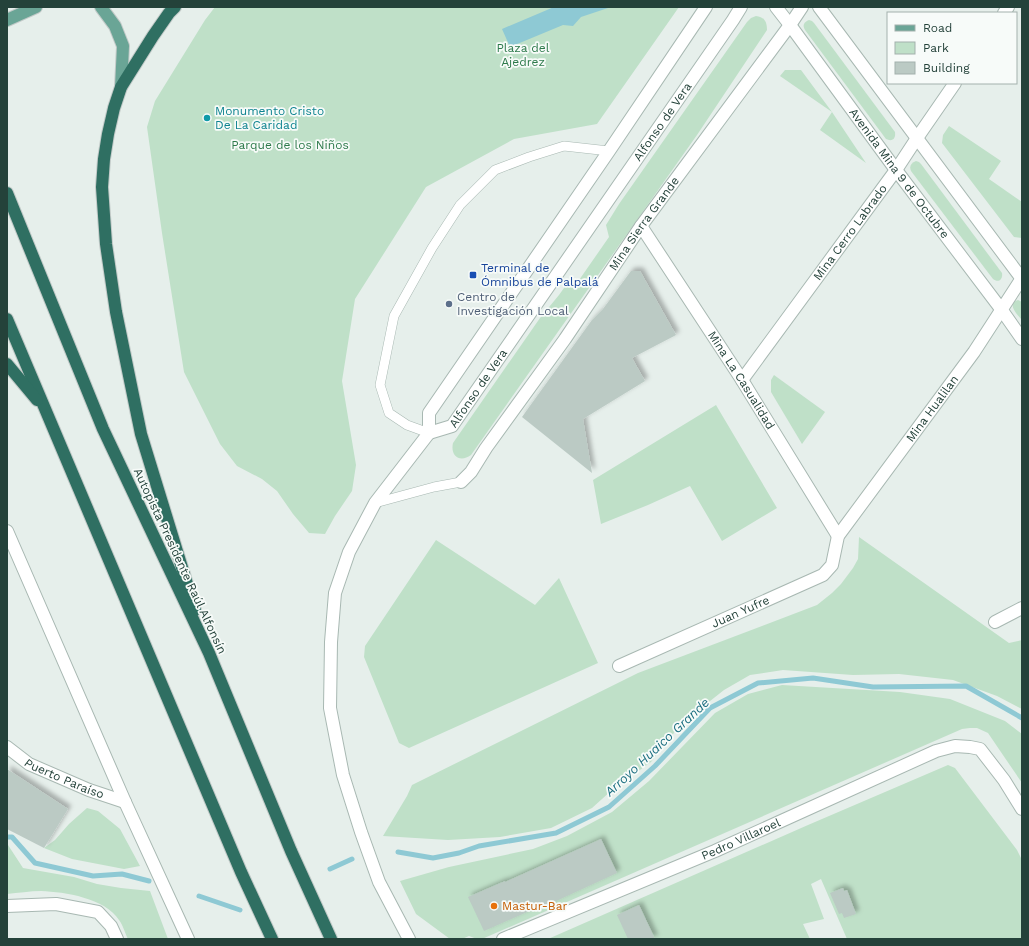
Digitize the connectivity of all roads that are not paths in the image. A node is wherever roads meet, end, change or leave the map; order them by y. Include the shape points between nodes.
1 (36, 7) edge
2 (101, 7) edge
3 (174, 7) edge
4 (706, 7) edge
5 (740, 7) edge
6 (776, 7) edge
7 (802, 7) edge
8 (819, 7) edge
9 (7, 20) edge
10 (790, 25) junction
11 (954, 84) edge
12 (121, 87) junction
13 (917, 138) junction
14 (609, 151) junction
15 (896, 170) junction
16 (7, 193) edge
17 (641, 226) junction
18 (1022, 278) edge
19 (1001, 309) junction
20 (7, 319) edge
21 (1022, 339) edge
22 (7, 364) edge
23 (742, 380) junction
24 (45, 409) junction
25 (429, 433) junction
26 (461, 482) joint
27 (375, 503) junction
28 (7, 531) edge
29 (838, 536) junction
30 (1022, 608) edge
31 (995, 622) dead end
32 (209, 653) junction
33 (619, 666) dead end
34 (7, 747) edge
35 (125, 802) junction
36 (1022, 809) edge
37 (7, 906) edge
38 (117, 939) edge
39 (188, 939) edge
40 (272, 939) edge
41 (331, 939) edge
42 (409, 939) edge
43 (502, 939) edge

1 - 9 main road
2 - 12 main road via 115,26 122,46
3 - 12 highway
4 - 14 street, Alfonso de Vera
5 - 25 street, Alfonso de Vera via 452,426
6 - 10 street, Avenida Mina 9 de Octubre
7 - 10 street, Mina Sierra Grande
8 - 13 street
10 - 15 street, Avenida Mina 9 de Octubre
10 - 17 street, Mina Sierra Grande
11 - 13 street, Mina Cerro Labrado
12 - 32 highway via 108,134 102,187 106,244 115,305 141,434
13 - 15 street, Mina Cerro Labrado
13 - 18 street
14 - 25 street, Alfonso de Vera via 428,413
14 - 25 lane via 564,146 495,170 460,205 432,248 394,316 380,385 389,413 407,425
15 - 19 street, Avenida Mina 9 de Octubre
15 - 23 street, Mina Cerro Labrado
16 - 32 highway, Autopista Presidente Raúl Alfonsín via 103,429
17 - 23 street, Mina La Casualidad
17 - 26 street, Mina Sierra Grande via 565,339 471,472
18 - 19 street, Mina Hualilan
19 - 21 street, Avenida Mina 9 de Octubre
19 - 29 street, Mina Hualilan via 974,352
20 - 24 highway
22 - 24 highway
23 - 29 street, Mina La Casualidad
24 - 40 highway via 241,872
25 - 27 street
26 - 27 lane
27 - 42 street via 349,552 335,593 330,708 343,775 361,832 379,882
28 - 35 street
29 - 33 street, Juan Yufre via 832,565 823,576
30 - 31 street
32 - 41 highway, Autopista Presidente Raúl Alfonsín via 291,851
34 - 35 street, Puerto Paraíso via 29,764 89,790
35 - 39 street
36 - 43 street, Pedro Villaroel via 980,749 955,746 936,752 715,851
37 - 38 street via 56,904 98,912 111,926

